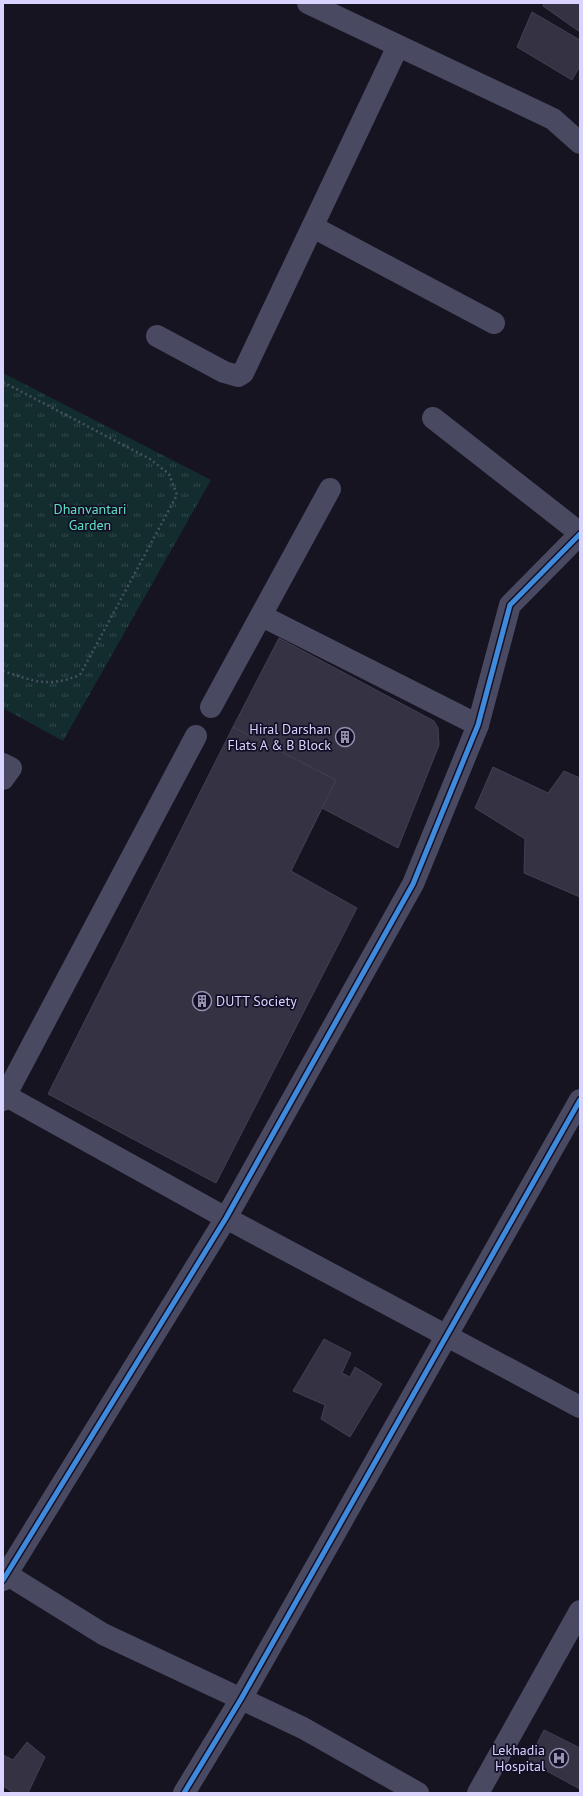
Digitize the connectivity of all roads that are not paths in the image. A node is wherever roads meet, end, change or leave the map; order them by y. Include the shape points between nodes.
1 (308, 3) edge
2 (398, 46) junction
3 (580, 143) edge
4 (313, 227) junction
5 (494, 323) dead end
6 (157, 336) dead end
7 (433, 418) dead end
8 (330, 489) dead end
9 (580, 533) edge
10 (262, 616) junction
11 (211, 707) dead end
12 (478, 725) junction
13 (196, 736) dead end
14 (3, 764) edge
15 (3, 779) edge
16 (4, 1096) edge
17 (580, 1100) edge
18 (226, 1218) junction
19 (447, 1336) junction
20 (580, 1407) edge
21 (4, 1575) edge
22 (580, 1611) edge
23 (241, 1699) junction
24 (184, 1793) edge
25 (418, 1793) edge
26 (478, 1793) edge

1 - 2 street
2 - 3 street via 553,119
2 - 4 street
4 - 5 street
4 - 6 street via 243,373 238,376 224,372
7 - 9 street
8 - 10 street
9 - 12 street via 510,605
10 - 11 street
10 - 12 street
12 - 18 street via 413,884
13 - 16 street
14 - 15 street via 10,768
16 - 18 street
17 - 19 street
18 - 19 street
18 - 21 street
19 - 20 street
19 - 23 street
21 - 23 street via 103,1634
22 - 26 street
23 - 24 street
23 - 25 street via 303,1728

